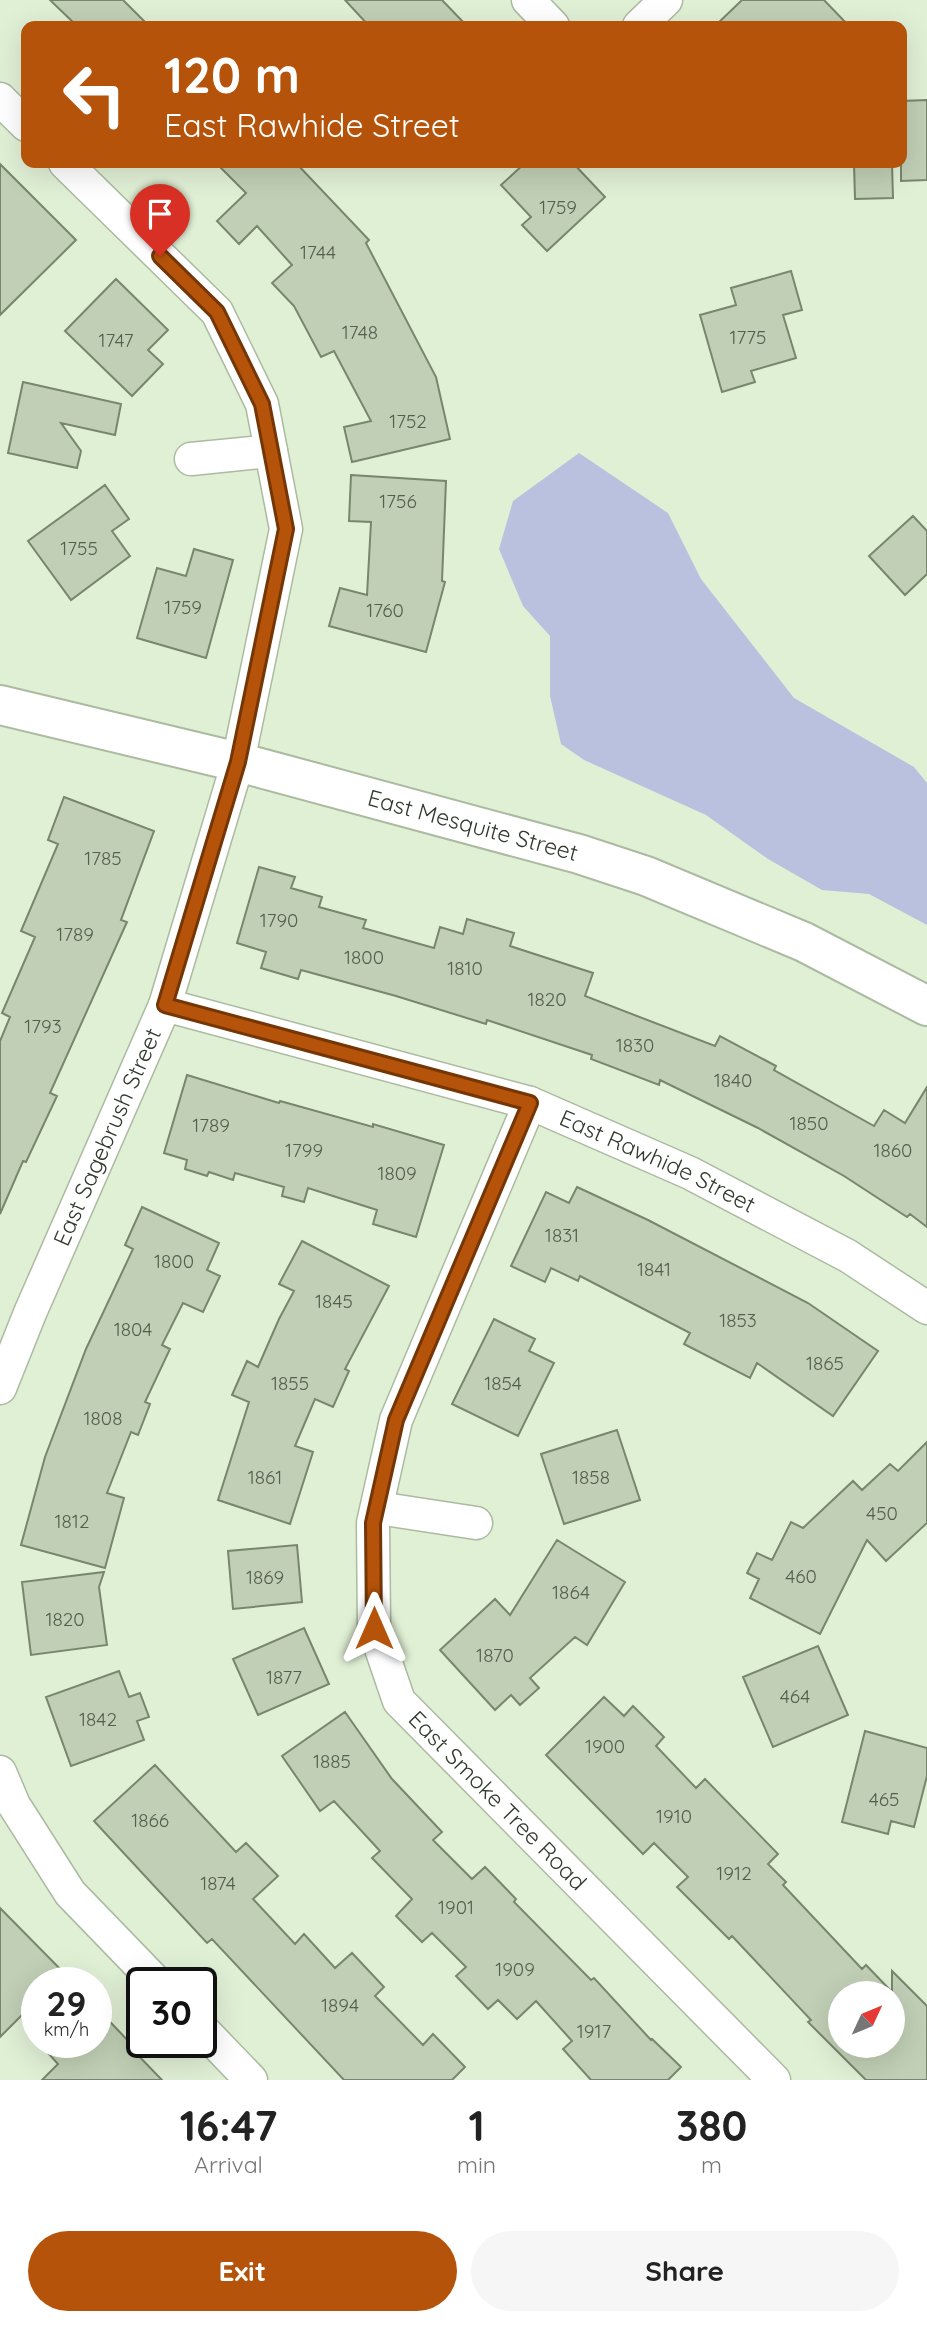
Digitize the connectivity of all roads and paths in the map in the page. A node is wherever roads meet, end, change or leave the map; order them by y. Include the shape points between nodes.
1 (528, 0) edge
2 (666, 0) edge
3 (548, 21) edge
4 (644, 21) edge
5 (0, 99) edge
6 (21, 120) edge
7 (70, 168) edge
8 (271, 451) junction
9 (191, 460) dead end
10 (0, 705) edge
11 (238, 762) junction
12 (165, 1005) junction
13 (927, 1006) edge
14 (530, 1103) junction
15 (927, 1308) edge
16 (0, 1388) edge
17 (378, 1508) junction
18 (476, 1522) dead end
19 (0, 1772) edge
20 (142, 1967) edge
21 (217, 2045) edge
22 (251, 2080) edge
23 (774, 2080) edge

1 - 3 street
2 - 4 street
5 - 6 street
7 - 8 street, East Sagebrush Street via 217,312 262,404
8 - 9 street
8 - 11 street, East Sagebrush Street via 286,529
10 - 11 street, East Mesquite Street
11 - 12 street, East Sagebrush Street
11 - 13 street, East Mesquite Street via 646,876 804,943
12 - 14 street, East Rawhide Street
12 - 16 street, East Sagebrush Street
14 - 15 street, East Rawhide Street via 690,1173 848,1256
14 - 17 street, East Smoke Tree Road via 396,1420
17 - 18 street
17 - 23 street, East Smoke Tree Road via 373,1523 374,1628 399,1701
19 - 20 street via 14,1805 70,1893
21 - 22 street

